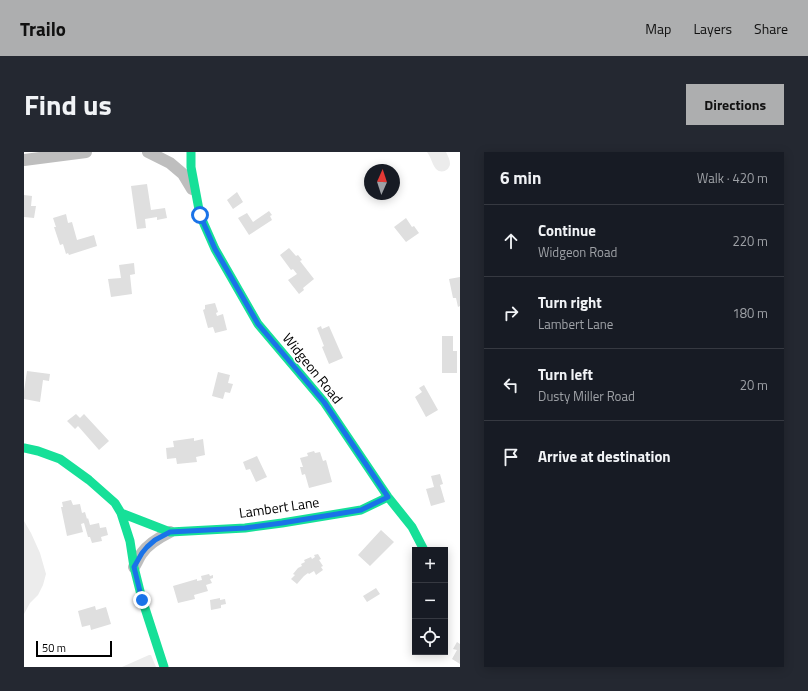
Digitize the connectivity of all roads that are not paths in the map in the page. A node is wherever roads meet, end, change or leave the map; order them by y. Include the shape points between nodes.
1 (86, 152) edge
2 (148, 152) edge
3 (191, 152) edge
4 (24, 160) edge
5 (196, 195) junction
6 (24, 448) edge
7 (388, 497) junction
8 (121, 513) junction
9 (170, 532) junction
10 (422, 547) edge
11 (134, 567) junction
12 (164, 667) edge

1 - 4 street
2 - 5 street, Widgeon Road via 170,163 183,174
3 - 5 street, Widgeon Road
5 - 7 street, Widgeon Road via 200,215 215,249 258,324 324,402
6 - 8 street via 60,459 89,480
7 - 9 street, Lambert Lane via 361,510 282,523 245,528
7 - 10 street, Widgeon Road via 412,527
8 - 9 street, Lambert Lane
8 - 11 street
9 - 11 street, Lambert Lane via 147,547
11 - 12 street

